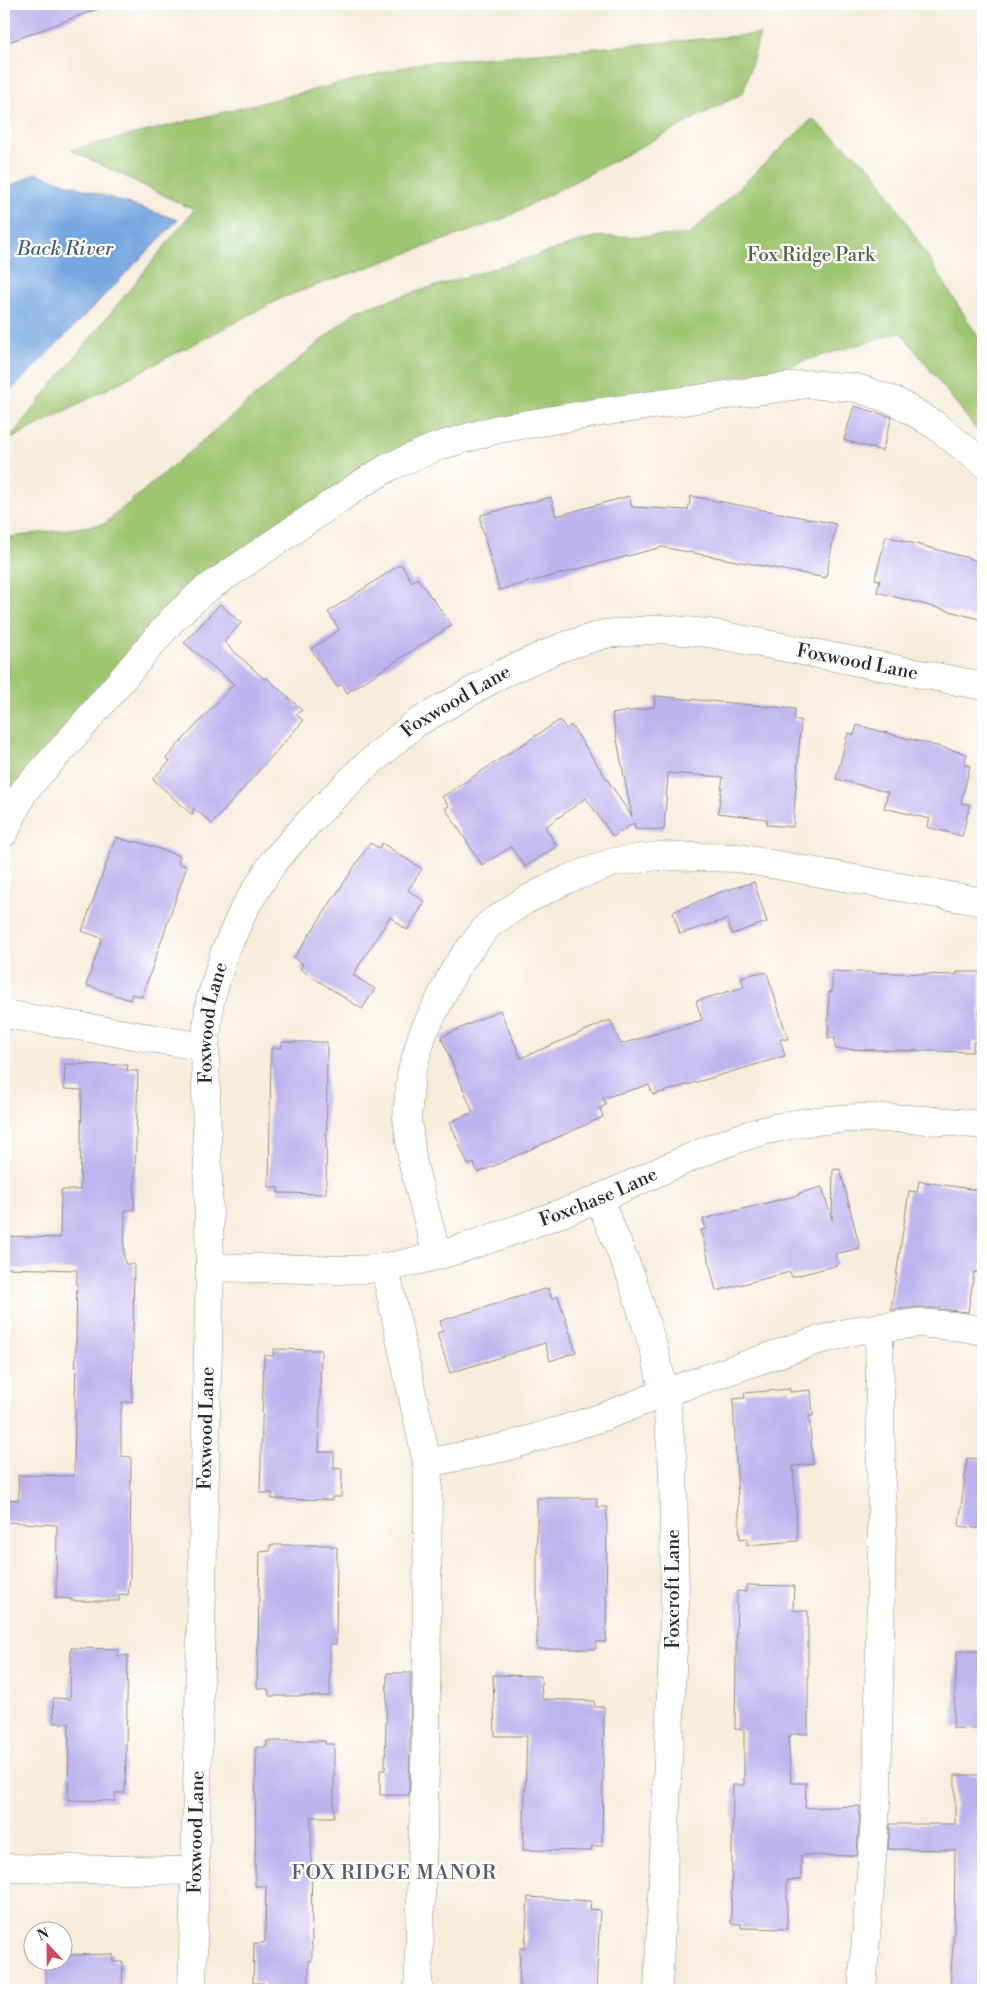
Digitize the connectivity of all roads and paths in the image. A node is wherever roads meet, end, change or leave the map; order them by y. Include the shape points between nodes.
1 (983, 463) edge
2 (983, 686) edge
3 (4, 833) edge
4 (983, 902) edge
5 (4, 1014) edge
6 (204, 1047) junction
7 (983, 1125) edge
8 (598, 1199) junction
9 (437, 1255) junction
10 (210, 1267) junction
11 (385, 1268) junction
12 (879, 1327) junction
13 (983, 1331) edge
14 (664, 1393) junction
15 (427, 1462) junction
16 (4, 1868) edge
17 (195, 1871) junction
18 (192, 1990) edge
19 (418, 1990) edge
20 (658, 1990) edge
21 (862, 1990) edge

1 - 3 street via 935,425 895,400 858,388 808,384 498,429 439,446 389,467 360,484 202,592 172,620 24,792
2 - 6 street, Foxwood Lane via 708,633 661,629 605,634 562,647 503,673 415,724 362,770 274,861 244,909 224,954 210,1001
4 - 9 street via 738,858 659,856 614,862 568,879 524,901 488,925 456,967 423,1033 411,1074 407,1118 413,1164
5 - 6 street
6 - 10 street, Foxwood Lane
7 - 8 street, Foxchase Lane via 866,1117 811,1121 774,1128 704,1152
8 - 9 street, Foxchase Lane via 471,1246
8 - 14 street, Foxcroft Lane via 631,1276
9 - 11 street, Foxchase Lane
10 - 11 street, Foxchase Lane
10 - 17 street, Foxwood Lane
11 - 15 street
12 - 13 street via 919,1323
12 - 14 street via 812,1342
12 - 21 street via 882,1529 877,1794
14 - 15 street via 603,1417 506,1447
14 - 20 street, Foxcroft Lane via 673,1467 675,1602
15 - 19 street via 426,1739
16 - 17 street
17 - 18 street, Foxwood Lane

